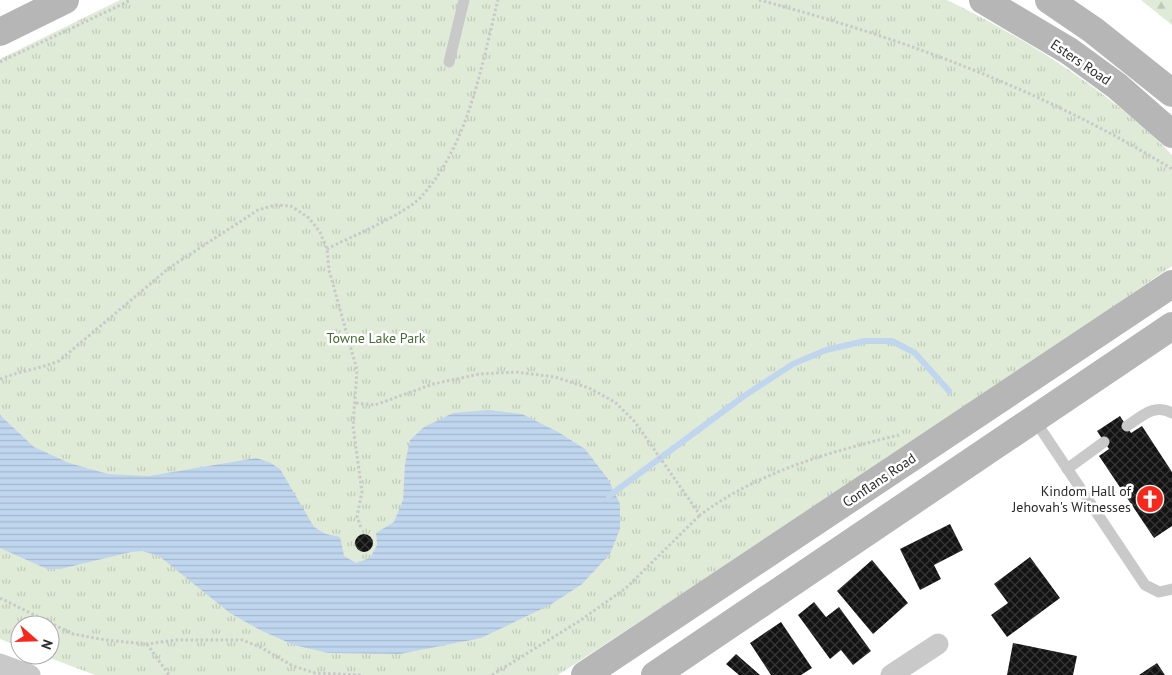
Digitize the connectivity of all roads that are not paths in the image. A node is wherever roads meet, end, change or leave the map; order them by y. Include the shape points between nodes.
1 (66, 0) edge
2 (464, 0) edge
3 (983, 0) edge
4 (1049, 0) edge
5 (0, 32) edge
6 (449, 62) dead end
7 (1172, 93) edge
8 (1172, 134) edge
9 (1172, 284) edge
10 (1172, 326) edge
11 (1015, 390) junction
12 (1172, 413) edge
13 (1034, 419) junction
14 (1127, 426) dead end
15 (1104, 442) dead end
16 (1067, 469) junction
17 (1172, 589) edge
18 (938, 644) dead end
19 (0, 664) edge
20 (30, 675) edge
21 (585, 675) edge
22 (655, 675) edge
23 (890, 675) edge

1 - 5 main road
2 - 6 lane
3 - 8 main road, Esters Road via 1069,52 1117,86
4 - 7 main road via 1093,30
9 - 11 main road, Conflans Road
10 - 13 main road
11 - 13 main road
11 - 21 main road, Conflans Road
12 - 14 lane via 1164,408 1154,409
13 - 16 lane
13 - 22 main road
15 - 16 lane
16 - 17 lane via 1146,585 1160,592
18 - 23 street
19 - 20 street

